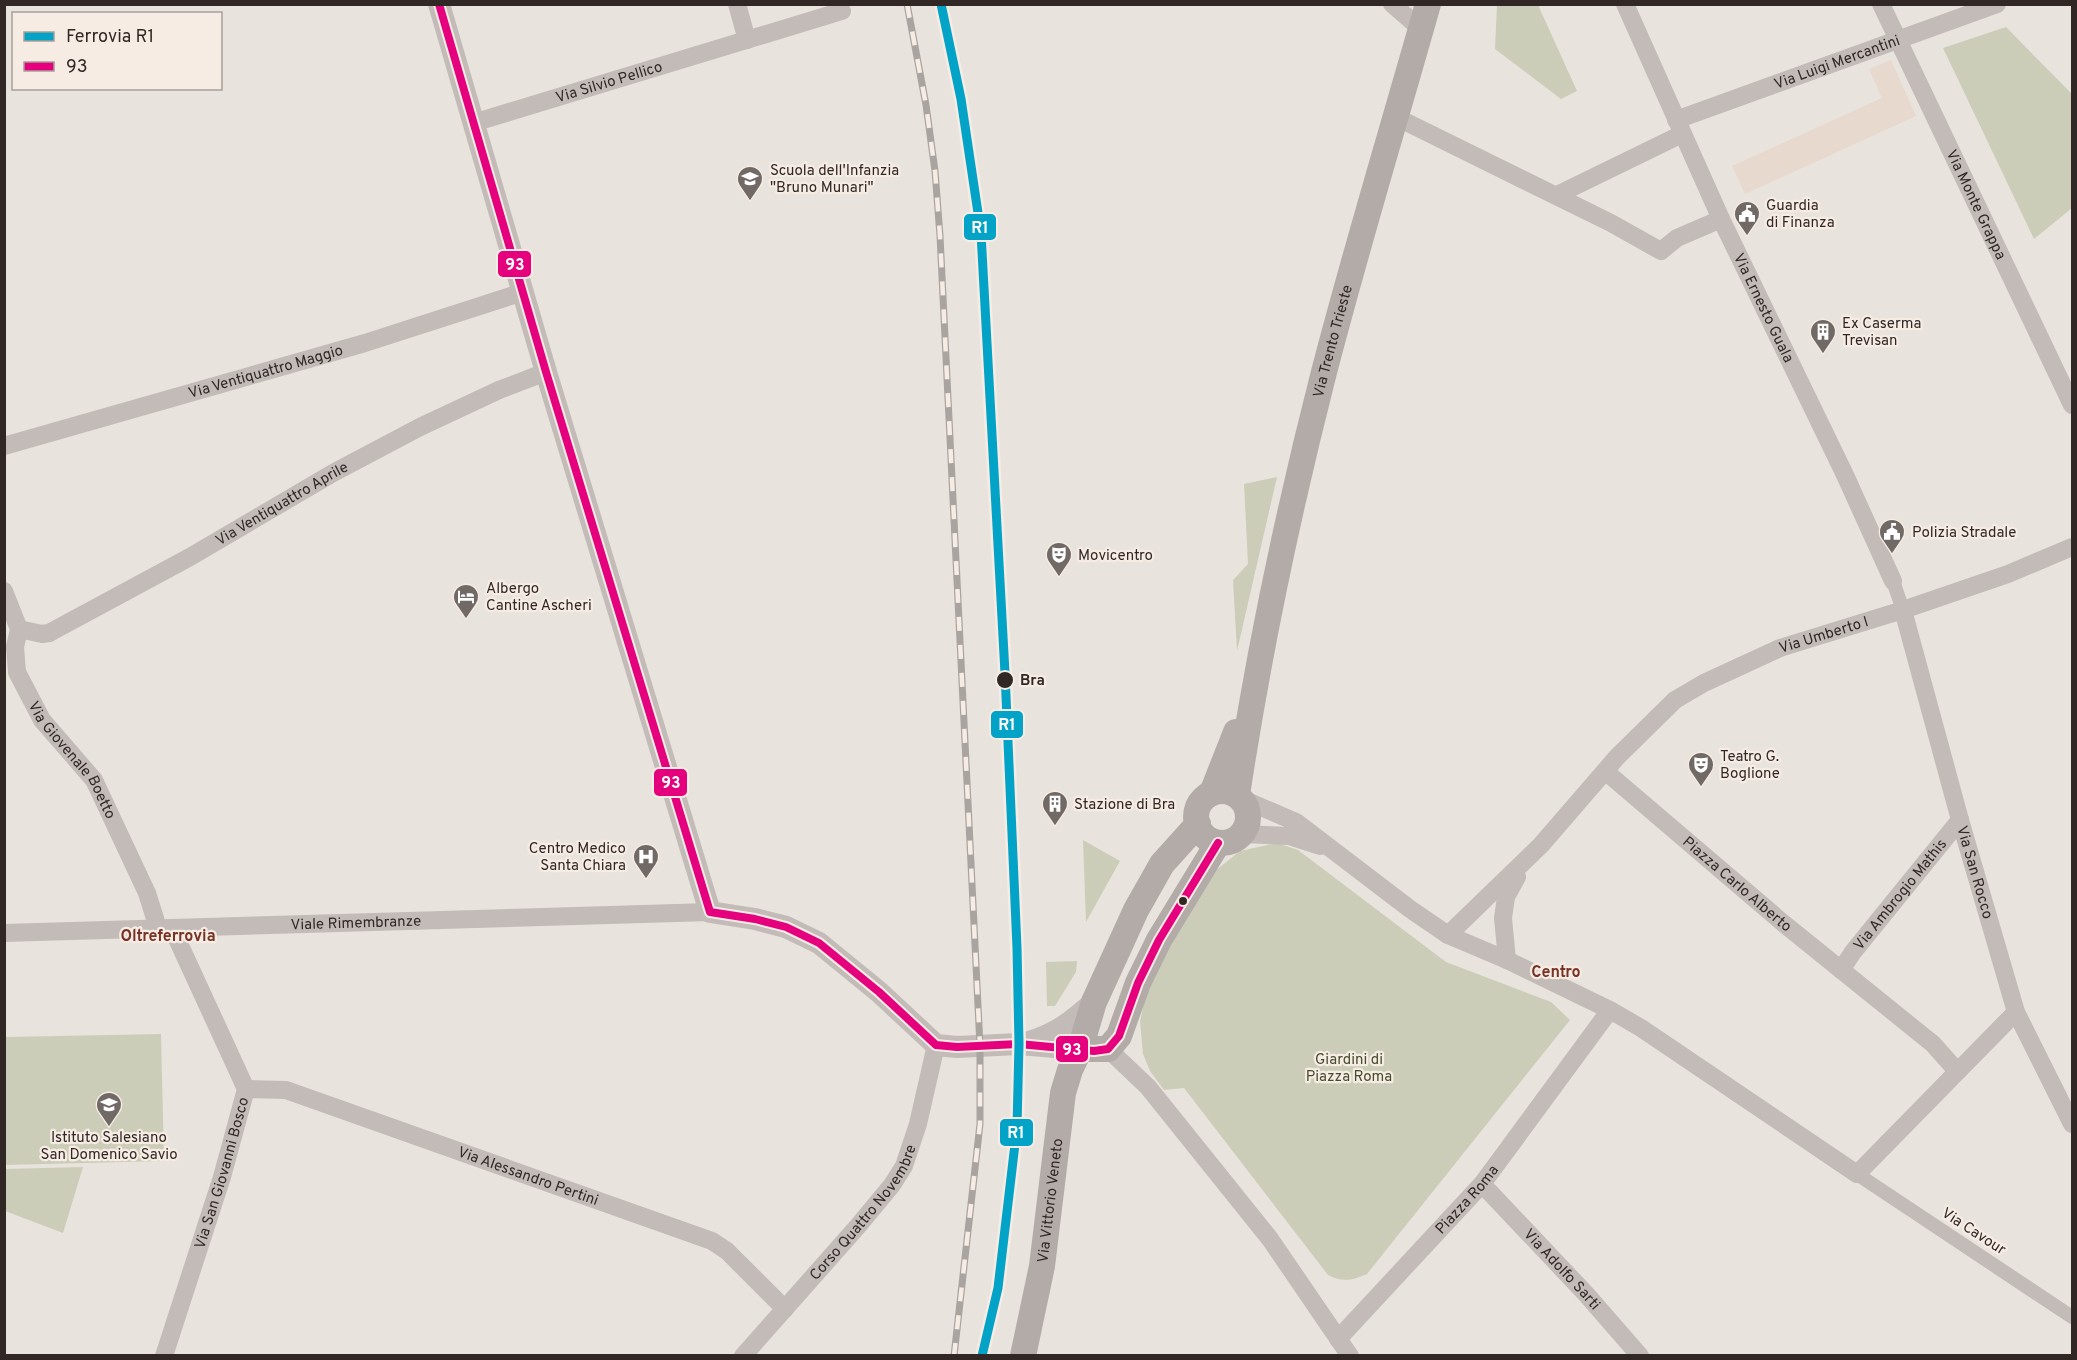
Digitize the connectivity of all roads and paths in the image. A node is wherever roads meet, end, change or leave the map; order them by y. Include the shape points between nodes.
1 (439, 4) edge
2 (737, 4) edge
3 (1392, 4) edge
4 (1428, 4) edge
5 (1625, 4) edge
6 (1881, 4) edge
7 (1997, 4) edge
8 (842, 11) dead end
9 (1421, 29) junction
10 (1898, 39) junction
11 (747, 40) junction
12 (1396, 117) junction
13 (473, 123) junction
14 (1679, 127) junction
15 (1557, 195) junction
16 (1721, 219) junction
17 (523, 292) junction
18 (546, 372) junction
19 (2073, 405) edge
20 (4, 446) edge
21 (2073, 547) edge
22 (1893, 581) joint
23 (4, 591) edge
24 (1903, 610) junction
25 (20, 629) junction
26 (1605, 771) junction
27 (1230, 795) junction
28 (1960, 820) junction
29 (1197, 825) junction
30 (1230, 838) junction
31 (1330, 849) junction
32 (1529, 858) junction
33 (710, 912) junction
34 (165, 928) junction
35 (4, 933) edge
36 (1448, 935) junction
37 (1507, 960) junction
38 (1841, 970) junction
39 (1094, 1002) junction
40 (1610, 1010) junction
41 (2016, 1012) junction
42 (1019, 1044) junction
43 (936, 1045) junction
44 (1108, 1049) junction
45 (1080, 1050) junction
46 (1957, 1071) junction
47 (246, 1089) junction
48 (2073, 1124) edge
49 (1857, 1174) junction
50 (1482, 1184) junction
51 (785, 1309) junction
52 (2073, 1317) edge
53 (1338, 1339) junction
54 (164, 1356) edge
55 (743, 1356) edge
56 (1023, 1356) edge
57 (1350, 1356) edge
58 (1640, 1356) edge

1 - 13 street
2 - 11 street
3 - 9 street
4 - 9 main road, Via Trento Trieste
5 - 14 street, Via Ernesto Guala
6 - 10 street, Via Monte Grappa
7 - 10 street, Via Luigi Mercantini
8 - 11 street, Via Silvio Pellico
9 - 12 main road, Via Trento Trieste
10 - 14 street, Via Luigi Mercantini
10 - 19 street, Via Monte Grappa
11 - 13 street, Via Silvio Pellico
12 - 15 street
12 - 27 main road, Via Trento Trieste via 1303,455
13 - 17 street
14 - 15 street, Via Luigi Mercantini
14 - 16 street, Via Ernesto Guala
15 - 16 street via 1660,251 1677,238
16 - 22 street, Via Ernesto Guala
17 - 18 street
17 - 20 street, Via Ventiquattro Maggio via 354,346
18 - 25 street, Via Ventiquattro Aprile via 420,427 48,633
18 - 33 street
21 - 24 street, Via Umberto I
22 - 24 street, Via Ernesto Guala
23 - 25 street
24 - 26 street, Via Umberto I via 1780,648 1704,683 1675,700
24 - 28 street, Via San Rocco
25 - 34 street, Via Giovenale Boetto via 15,647 17,672 42,720 94,780
26 - 32 street
26 - 38 street, Piazza Carlo Alberto
27 - 29 main road via 1206,797 1197,809
27 - 30 main road via 1245,804 1248,820
27 - 31 street via 1296,822
28 - 38 street, Via Ambrogio Mathis
28 - 41 street, Via San Rocco
29 - 30 main road via 1206,837
29 - 39 main road via 1162,864
30 - 31 street via 1289,836
30 - 44 main road via 1159,940 1138,982 1119,1035
31 - 36 street
32 - 36 street
32 - 37 street via 1506,897 1503,918
33 - 34 street, Viale Rimembranze
33 - 43 street via 786,927 819,943
34 - 35 street, Viale Rimembranze
34 - 47 street, Via San Giovanni Bosco
36 - 37 street
37 - 40 street
38 - 46 street, Piazza Carlo Alberto via 1933,1044
39 - 42 street via 1065,1027
39 - 45 main road
40 - 49 street
40 - 50 street, Piazza Roma
41 - 46 street
41 - 48 street, Via San Rocco
42 - 43 street
42 - 45 street
43 - 51 street, Corso Quattro Novembre via 904,1166 858,1226
44 - 45 main road
44 - 53 street via 1148,1087 1270,1239
45 - 56 main road, Via Vittorio Veneto via 1063,1093 1042,1266
46 - 49 street
47 - 51 street, Via Alessandro Pertini via 286,1090 712,1241
47 - 54 street, Via San Giovanni Bosco
49 - 52 street, Via Cavour
50 - 53 street, Piazza Roma
50 - 58 street, Via Adolfo Sarti
51 - 55 street, Corso Quattro Novembre
53 - 57 street

